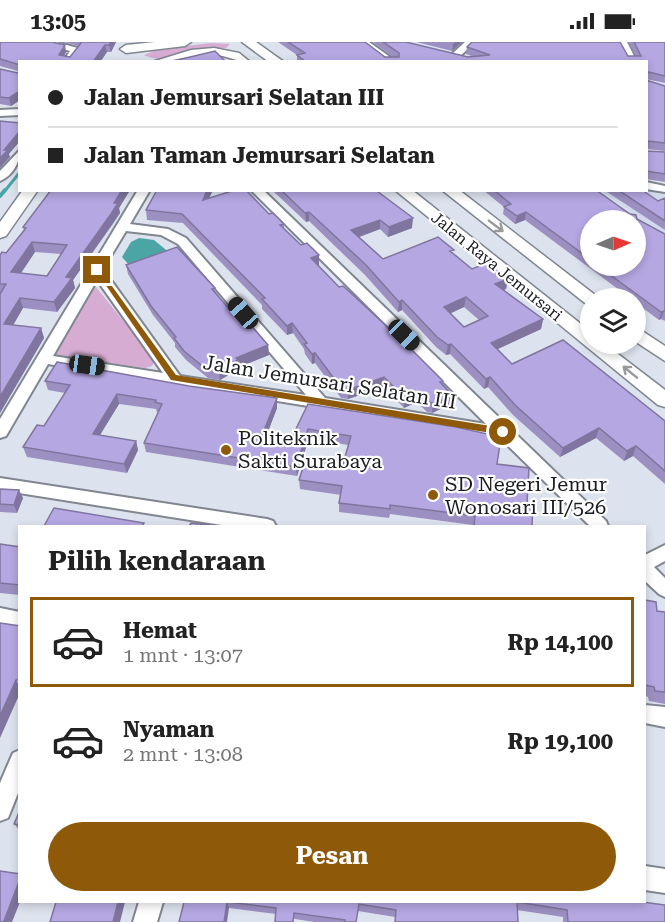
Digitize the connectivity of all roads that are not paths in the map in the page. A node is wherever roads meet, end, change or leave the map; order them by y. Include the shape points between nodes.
1 (42, 42) edge
2 (186, 42) edge
3 (248, 42) edge
4 (363, 42) edge
5 (470, 42) edge
6 (619, 43) edge
7 (132, 52) edge
8 (230, 52) junction
9 (445, 53) edge
10 (462, 59) edge
11 (68, 60) edge
12 (145, 60) edge
13 (167, 60) edge
14 (240, 60) edge
15 (275, 60) edge
16 (390, 60) edge
17 (632, 60) edge
18 (18, 112) edge
19 (0, 113) edge
20 (0, 121) edge
21 (17, 122) edge
22 (18, 156) edge
23 (0, 178) edge
24 (648, 185) edge
25 (665, 189) edge
26 (18, 192) edge
27 (30, 192) edge
28 (143, 192) edge
29 (258, 192) edge
30 (405, 192) edge
31 (452, 192) edge
32 (0, 216) edge
33 (123, 227) junction
34 (0, 233) edge
35 (97, 270) junction
36 (580, 291) edge
37 (580, 332) edge
38 (646, 341) edge
39 (608, 354) edge
40 (665, 355) edge
41 (44, 359) junction
42 (174, 378) junction
43 (665, 400) edge
44 (320, 402) junction
45 (0, 432) edge
46 (503, 432) junction
47 (0, 484) edge
48 (256, 525) edge
49 (599, 525) edge
50 (665, 552) edge
51 (646, 563) edge
52 (646, 571) edge
53 (665, 589) edge
54 (0, 616) edge
55 (18, 620) edge
56 (646, 714) edge
57 (665, 717) edge
58 (11, 770) edge
59 (0, 810) edge
60 (646, 878) edge
61 (665, 881) edge
62 (151, 903) edge
63 (146, 922) edge

1 - 11 street via 76,49
2 - 7 main road
3 - 8 main road via 234,45
3 - 15 main road
4 - 16 street
5 - 10 street
6 - 17 street
7 - 12 main road
8 - 13 main road via 206,51
8 - 14 main road
9 - 10 street
18 - 19 street
20 - 21 street
22 - 23 street
24 - 25 street
26 - 32 main road
27 - 34 main road
28 - 33 street
29 - 46 street
30 - 37 main road, Jalan Raya Jemursari
31 -> 36 main road, Jalan Raya Jemursari
33 - 35 street
33 - 44 street via 164,232 182,241
35 - 41 street
35 - 42 street
38 - 40 main road
43 -> 39 main road, Jalan Raya Jemursari
41 - 42 street, Jalan Jemursari Selatan III
41 - 45 street
42 - 44 street, Jalan Jemursari Selatan III
44 - 46 street, Jalan Jemursari Selatan III
46 - 49 street
47 - 48 street
50 - 51 street
52 - 53 street
54 - 55 street
56 - 57 street
58 - 59 street
60 - 61 street
62 - 63 street

